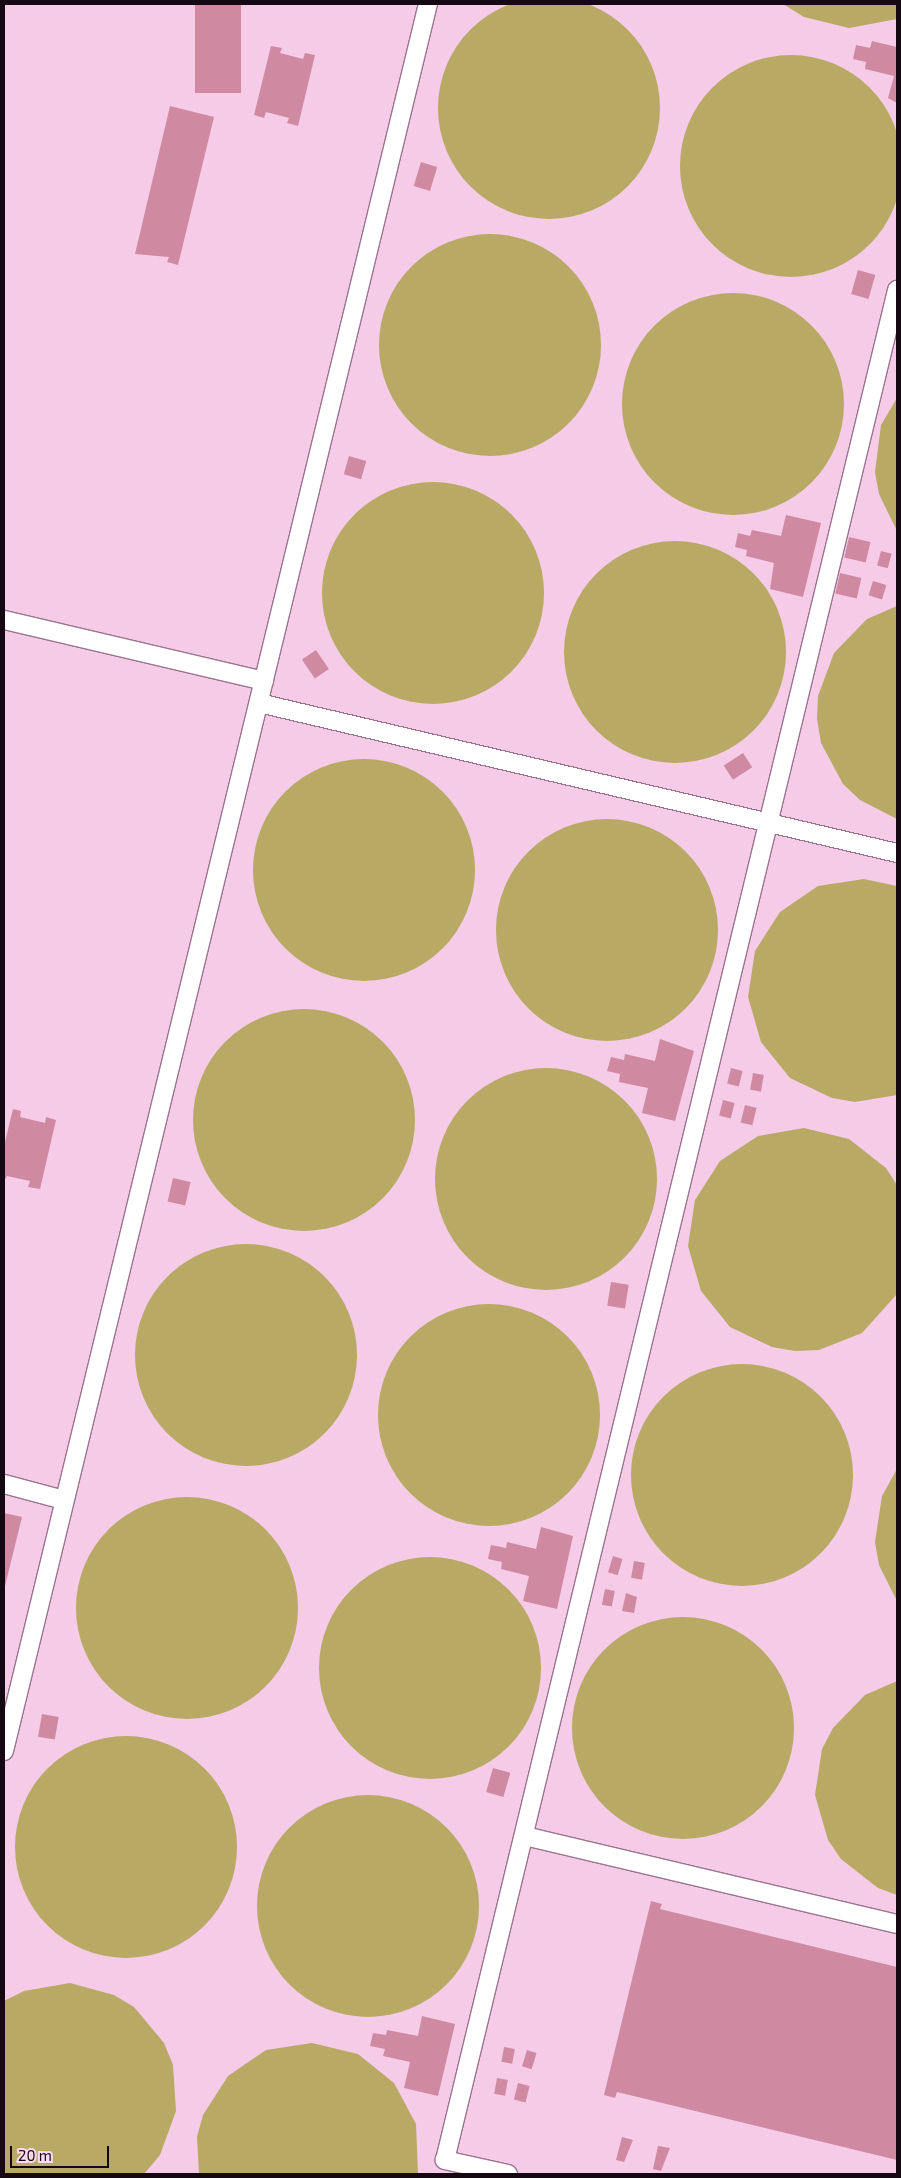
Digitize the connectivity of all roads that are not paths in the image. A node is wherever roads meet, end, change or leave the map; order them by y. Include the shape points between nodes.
1 (428, 4) edge
2 (897, 290) edge
3 (4, 620) edge
4 (264, 681) junction
5 (259, 703) junction
6 (768, 820) junction
7 (897, 853) edge
8 (4, 1484) edge
9 (64, 1500) junction
10 (4, 1751) edge
11 (525, 1836) junction
12 (897, 1924) edge
13 (508, 2174) edge

1 - 4 lane
2 - 6 lane
3 - 4 lane
4 - 5 lane
5 - 6 lane
5 - 9 lane
6 - 7 lane
6 - 11 lane
8 - 9 lane
9 - 10 lane
11 - 12 lane
11 - 13 lane via 445,2160

